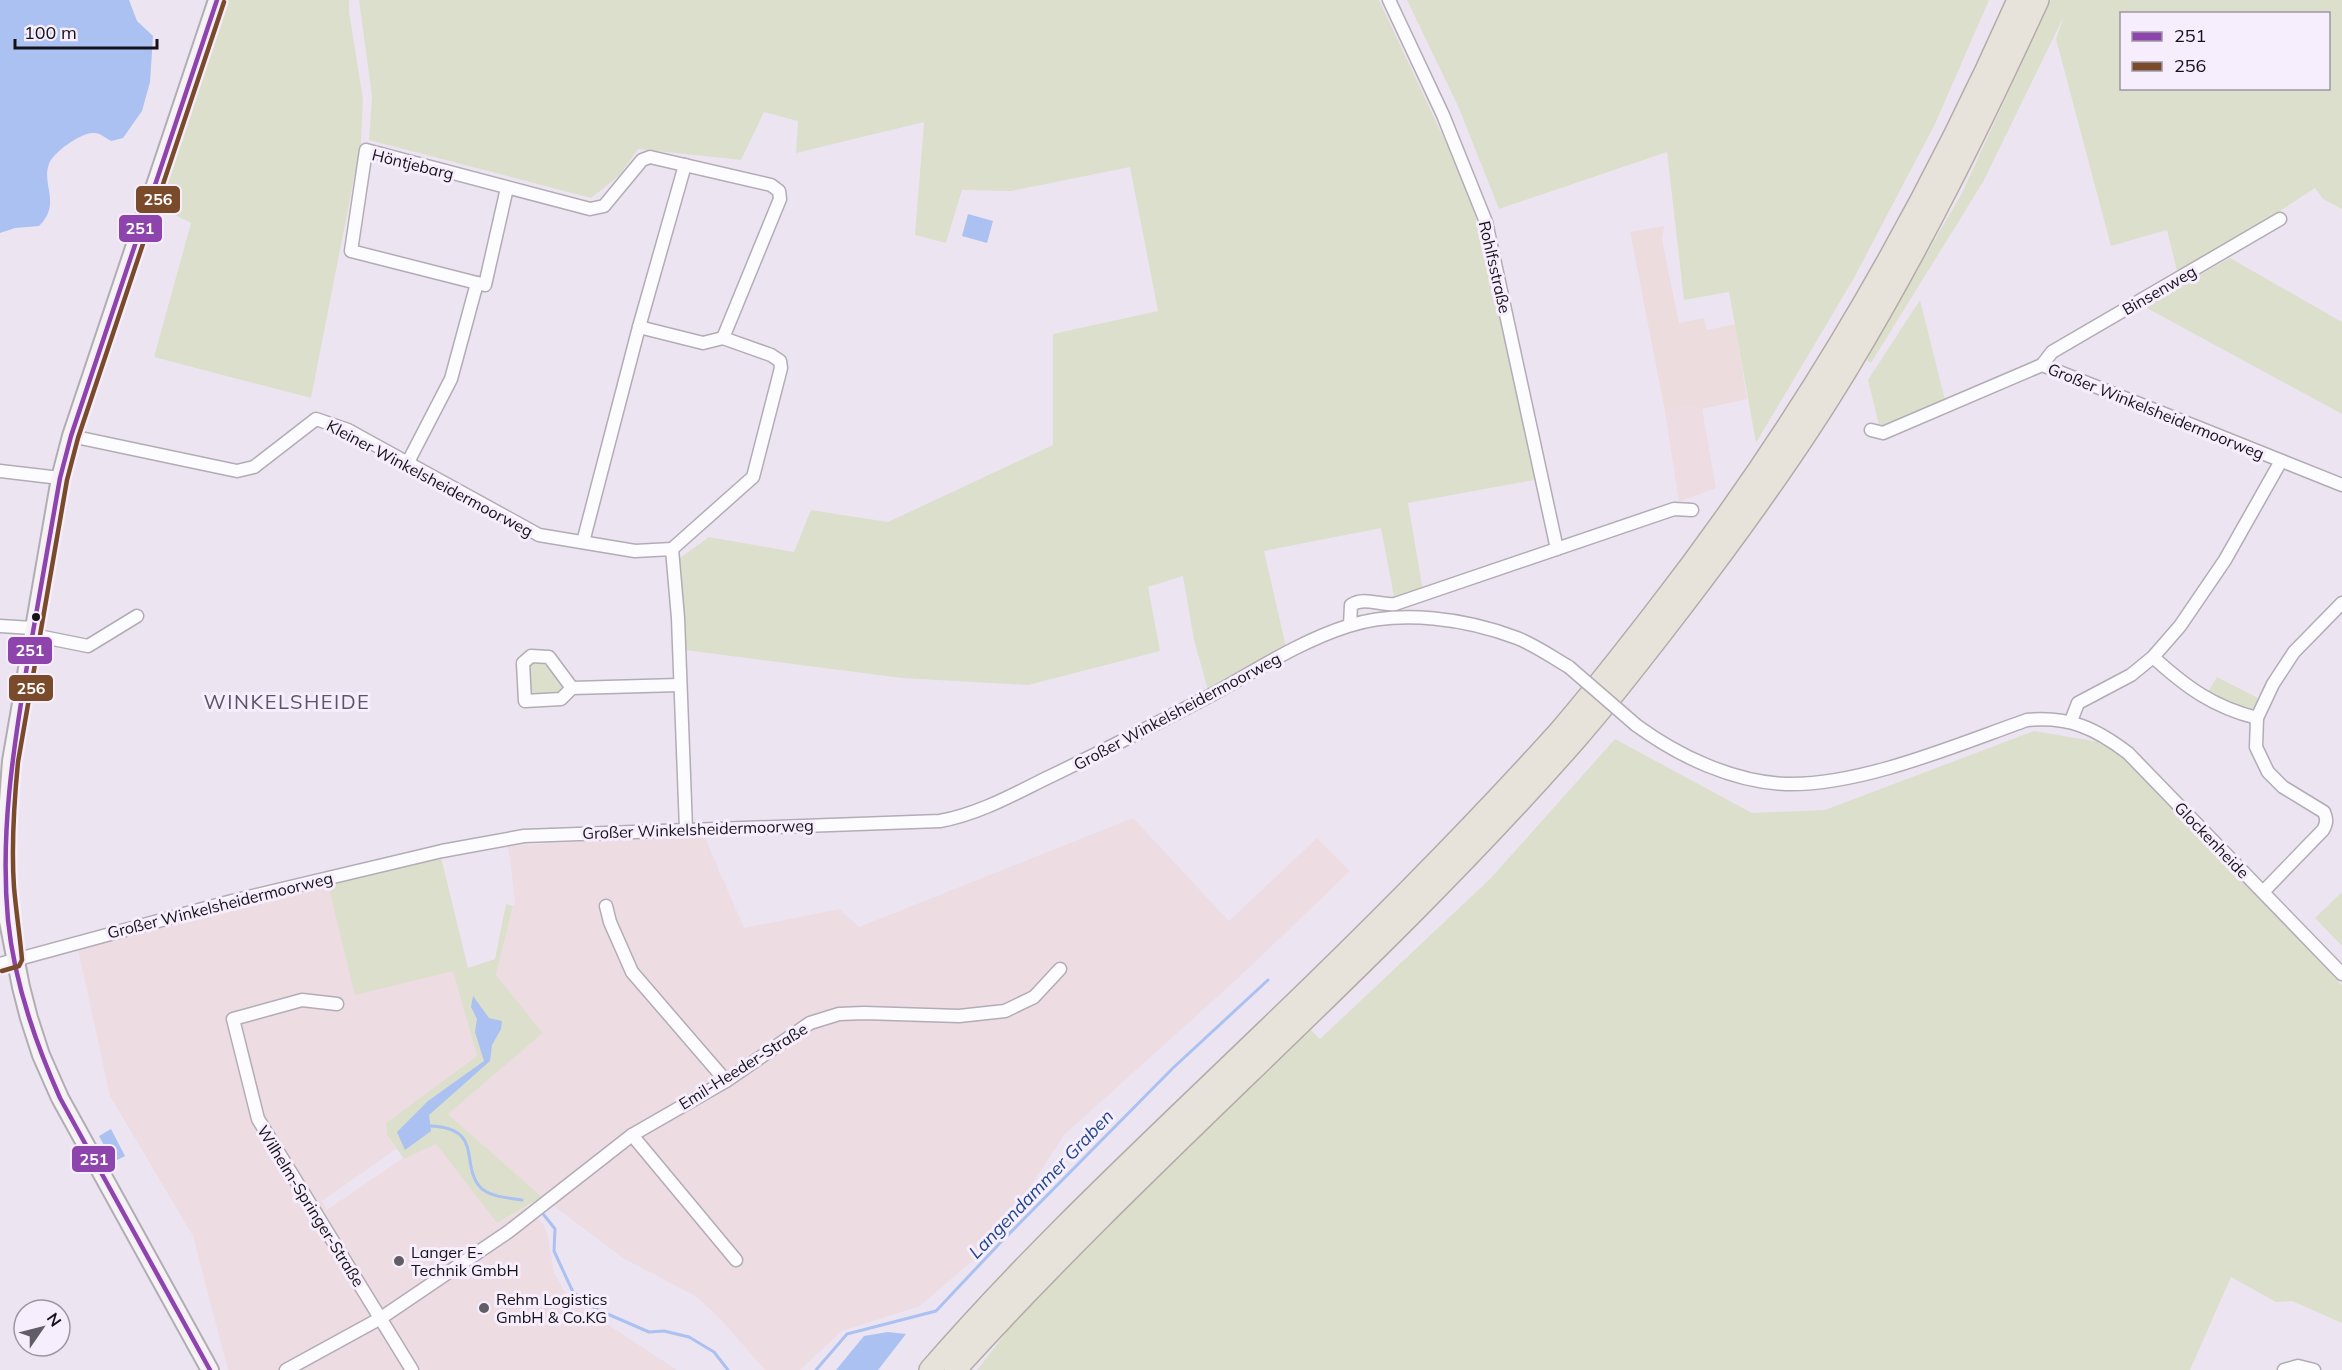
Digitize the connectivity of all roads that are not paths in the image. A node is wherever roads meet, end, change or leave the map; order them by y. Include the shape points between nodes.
1 (217, 0) edge
2 (1389, 0) edge
3 (2018, 0) edge
4 (2038, 0) edge
5 (685, 165) junction
6 (507, 188) junction
7 (2280, 219) dead end
8 (477, 283) junction
9 (639, 327) junction
10 (723, 338) junction
11 (2042, 365) junction
12 (1870, 430) dead end
13 (71, 436) junction
14 (2282, 461) junction
15 (407, 464) junction
16 (0, 471) edge
17 (60, 478) junction
18 (2342, 485) edge
19 (1692, 510) dead end
20 (584, 542) junction
21 (672, 549) junction
22 (1557, 549) junction
23 (2342, 603) edge
24 (137, 616) dead end
25 (1350, 625) junction
26 (0, 626) edge
27 (33, 631) junction
28 (2153, 657) junction
29 (679, 685) junction
30 (572, 688) junction
31 (2257, 718) junction
32 (2071, 721) junction
33 (686, 829) junction
34 (2, 855) edge
35 (2263, 892) junction
36 (606, 906) dead end
37 (8, 961) edge
38 (1060, 969) dead end
39 (2342, 974) edge
40 (337, 1004) dead end
41 (726, 1081) junction
42 (632, 1135) junction
43 (736, 1260) dead end
44 (381, 1318) junction
45 (210, 1370) edge
46 (286, 1370) edge
47 (412, 1370) edge
48 (930, 1370) edge
49 (955, 1370) edge
50 (2284, 1370) edge
51 (2314, 1370) edge

1 - 13 street
2 - 22 street, Rohlfsstraße via 1443,115 1486,222
3 - 48 highway via 1916,213 1824,372 1696,560 1607,674 1428,872 1079,1212
4 - 49 highway via 1962,163 1846,372 1717,560 1624,681 1407,920 1042,1275
5 - 6 street, Höntjebarg via 650,157 642,160 604,206 590,209
5 - 9 street
5 - 10 street, Höntjebarg via 771,185 779,191 780,199
6 - 8 street via 485,285
6 - 8 street, Höntjebarg via 366,150 351,250
7 - 11 street, Binsenweg via 2052,352
8 - 15 street via 451,379
9 - 10 street via 703,343
9 - 20 street
10 - 21 street via 771,355 781,368 753,477
11 - 12 street, Großer Winkelsheidermoorweg via 1883,433
11 - 14 street, Großer Winkelsheidermoorweg
13 - 15 street, Kleiner Winkelsheidermoorweg via 237,471 254,467 316,419 348,430
13 - 17 street
14 - 18 street, Großer Winkelsheidermoorweg
14 - 28 street via 2225,560 2180,626
15 - 20 street, Kleiner Winkelsheidermoorweg via 539,535
16 - 17 street
17 - 27 street
19 - 22 street via 1674,509
20 - 21 street, Kleiner Winkelsheidermoorweg via 635,551
21 - 29 street
22 - 25 street via 1395,604 1358,601 1351,605
23 - 31 street via 2294,652
24 - 27 street via 88,646
25 - 32 street, Großer Winkelsheidermoorweg, bridge via 1409,617 1442,618 1517,638 1569,667 1663,745 1735,775 1785,784 1835,781 2027,720
25 - 33 street, Großer Winkelsheidermoorweg via 1292,650 1151,728 961,817 940,821
26 - 27 street
27 - 34 street via 11,761
28 - 31 street via 2186,687 2225,708
28 - 32 street via 2131,675 2078,703
29 - 30 street
29 - 33 street
30 - 30 street via 561,699 525,701 523,663 531,656 549,657
31 - 35 street via 2256,747 2268,772 2283,787 2324,812 2326,818 2323,830
32 - 35 street, Glockenheide via 2104,734 2128,753
33 - 37 street, Großer Winkelsheidermoorweg via 524,836 442,850
34 - 37 street
35 - 39 street, Glockenheide
36 - 41 street via 632,972
37 - 45 street via 60,1098
38 - 41 street, Emil-Heeder-Straße via 1034,997 1005,1011 959,1016 839,1014 810,1023
40 - 44 street, Wilhelm-Springer-Straße via 302,1000 232,1019 258,1119
41 - 42 street, Emil-Heeder-Straße
42 - 43 street
42 - 44 street, Emil-Heeder-Straße via 508,1233
44 - 46 street, Emil-Heeder-Straße
44 - 47 street
50 - 51 street via 2298,1366

